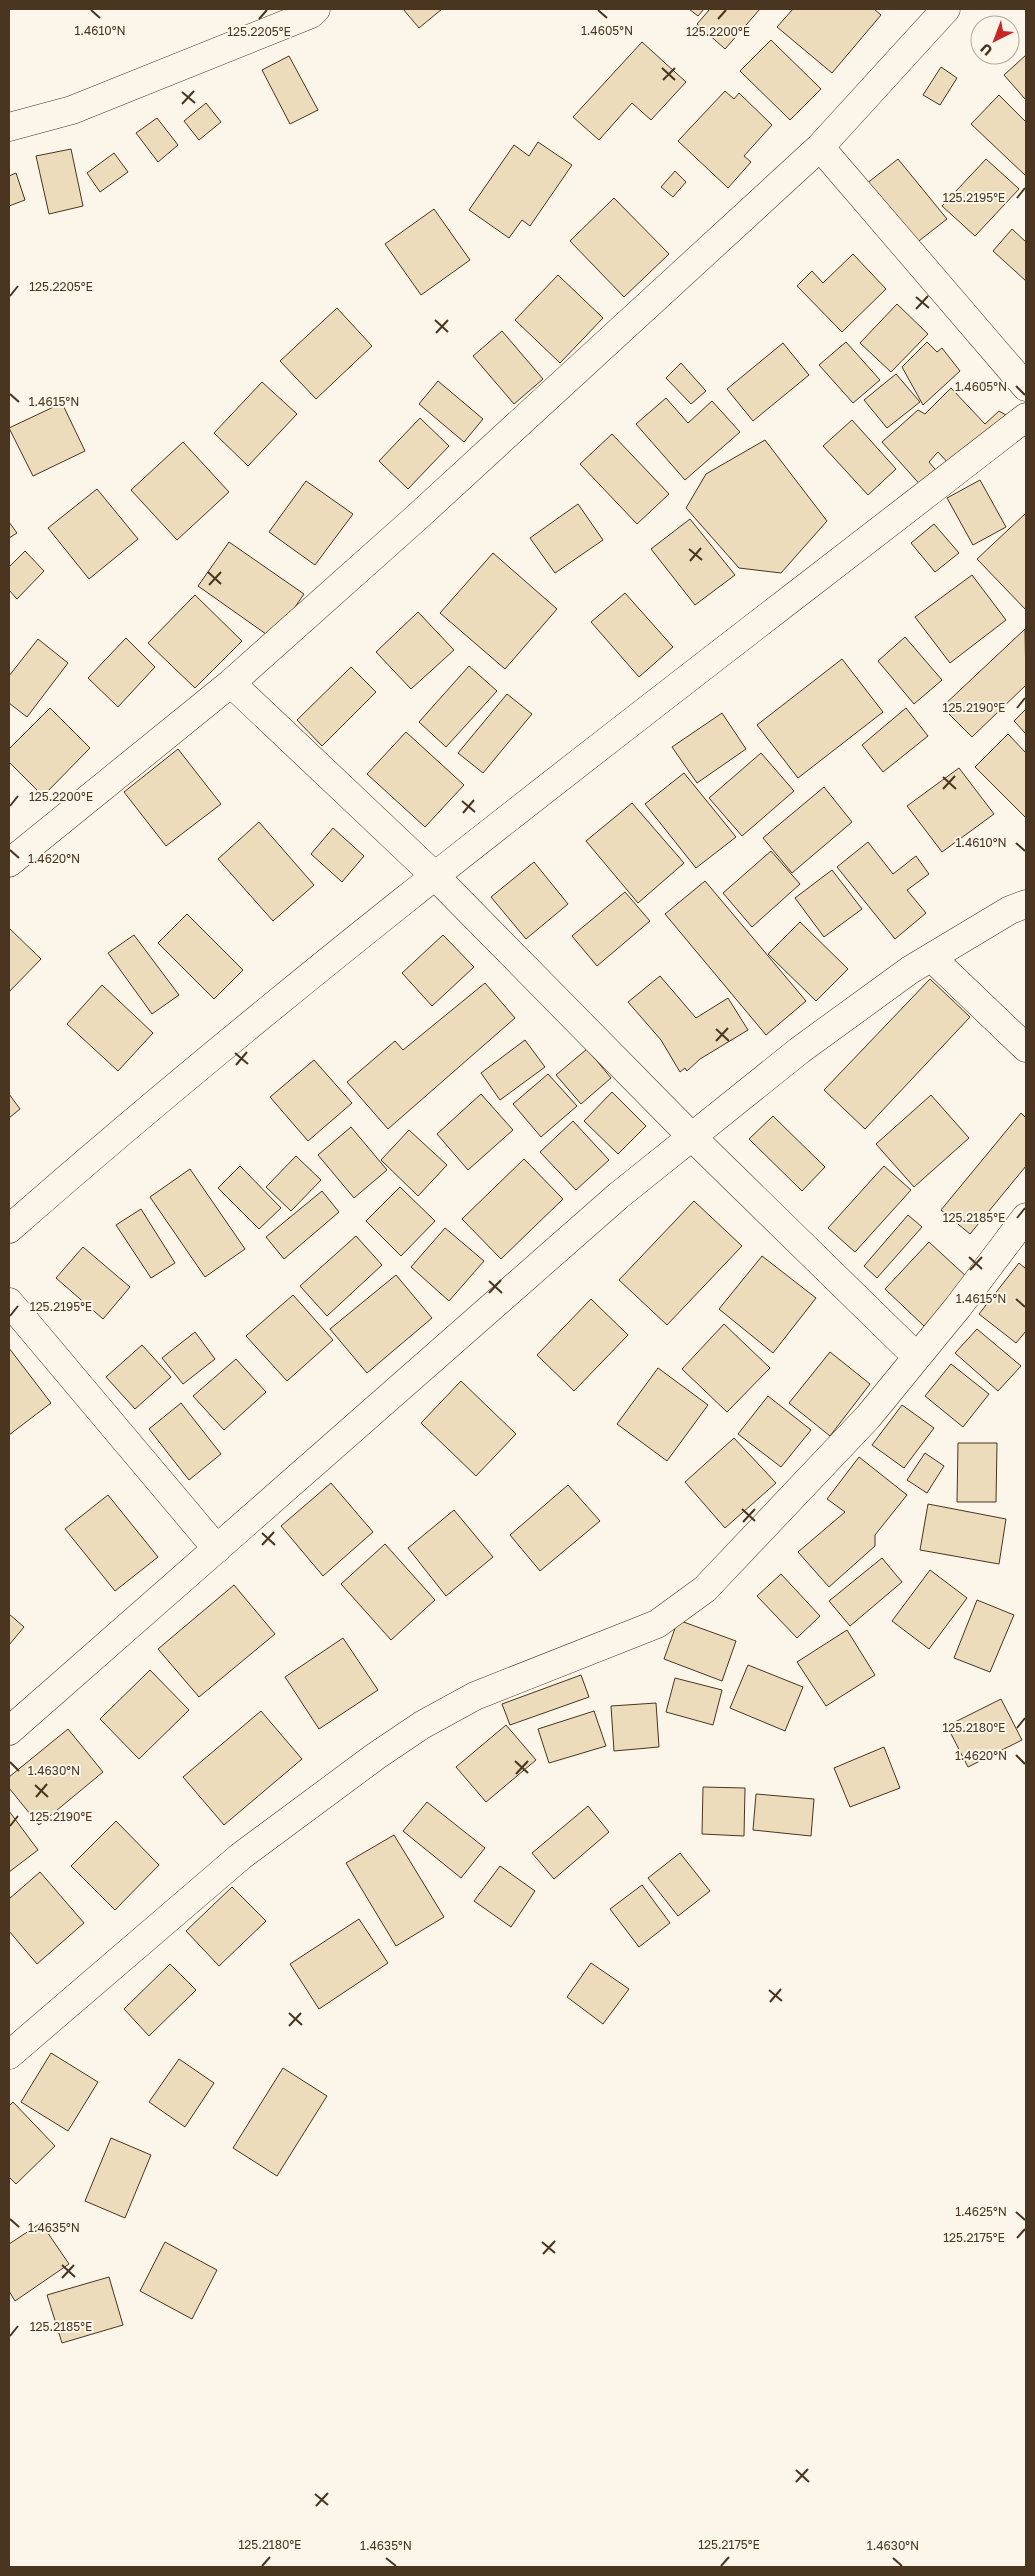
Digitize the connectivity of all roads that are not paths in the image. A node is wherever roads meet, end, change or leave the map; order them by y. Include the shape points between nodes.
1 (316, 9) edge
2 (946, 9) edge
3 (9, 127) edge
4 (820, 148) junction
5 (1026, 387) edge
6 (1026, 417) edge
7 (231, 683) junction
8 (9, 863) edge
9 (436, 877) junction
10 (1026, 904) edge
11 (932, 958) junction
12 (1026, 1048) edge
13 (692, 1137) junction
14 (1026, 1217) edge
15 (9, 1229) edge
16 (9, 1302) edge
17 (917, 1356) junction
18 (217, 1549) junction
19 (9, 1731) edge
20 (9, 2055) edge

1 - 3 street via 311,14 72,110
2 - 4 street
4 - 5 street
4 - 7 street
6 - 9 street via 537,795
7 - 8 street
7 - 9 street
9 - 13 street
9 - 15 street via 135,1119
10 - 11 street via 1010,910
11 - 12 street
11 - 13 street via 910,970 800,1050
13 - 17 street
13 - 18 street via 618,1196
14 - 17 street
16 - 18 street
17 - 20 street via 868,1417 824,1464 705,1589 679,1610 657,1624 475,1696 399,1741 241,1856
18 - 19 street

